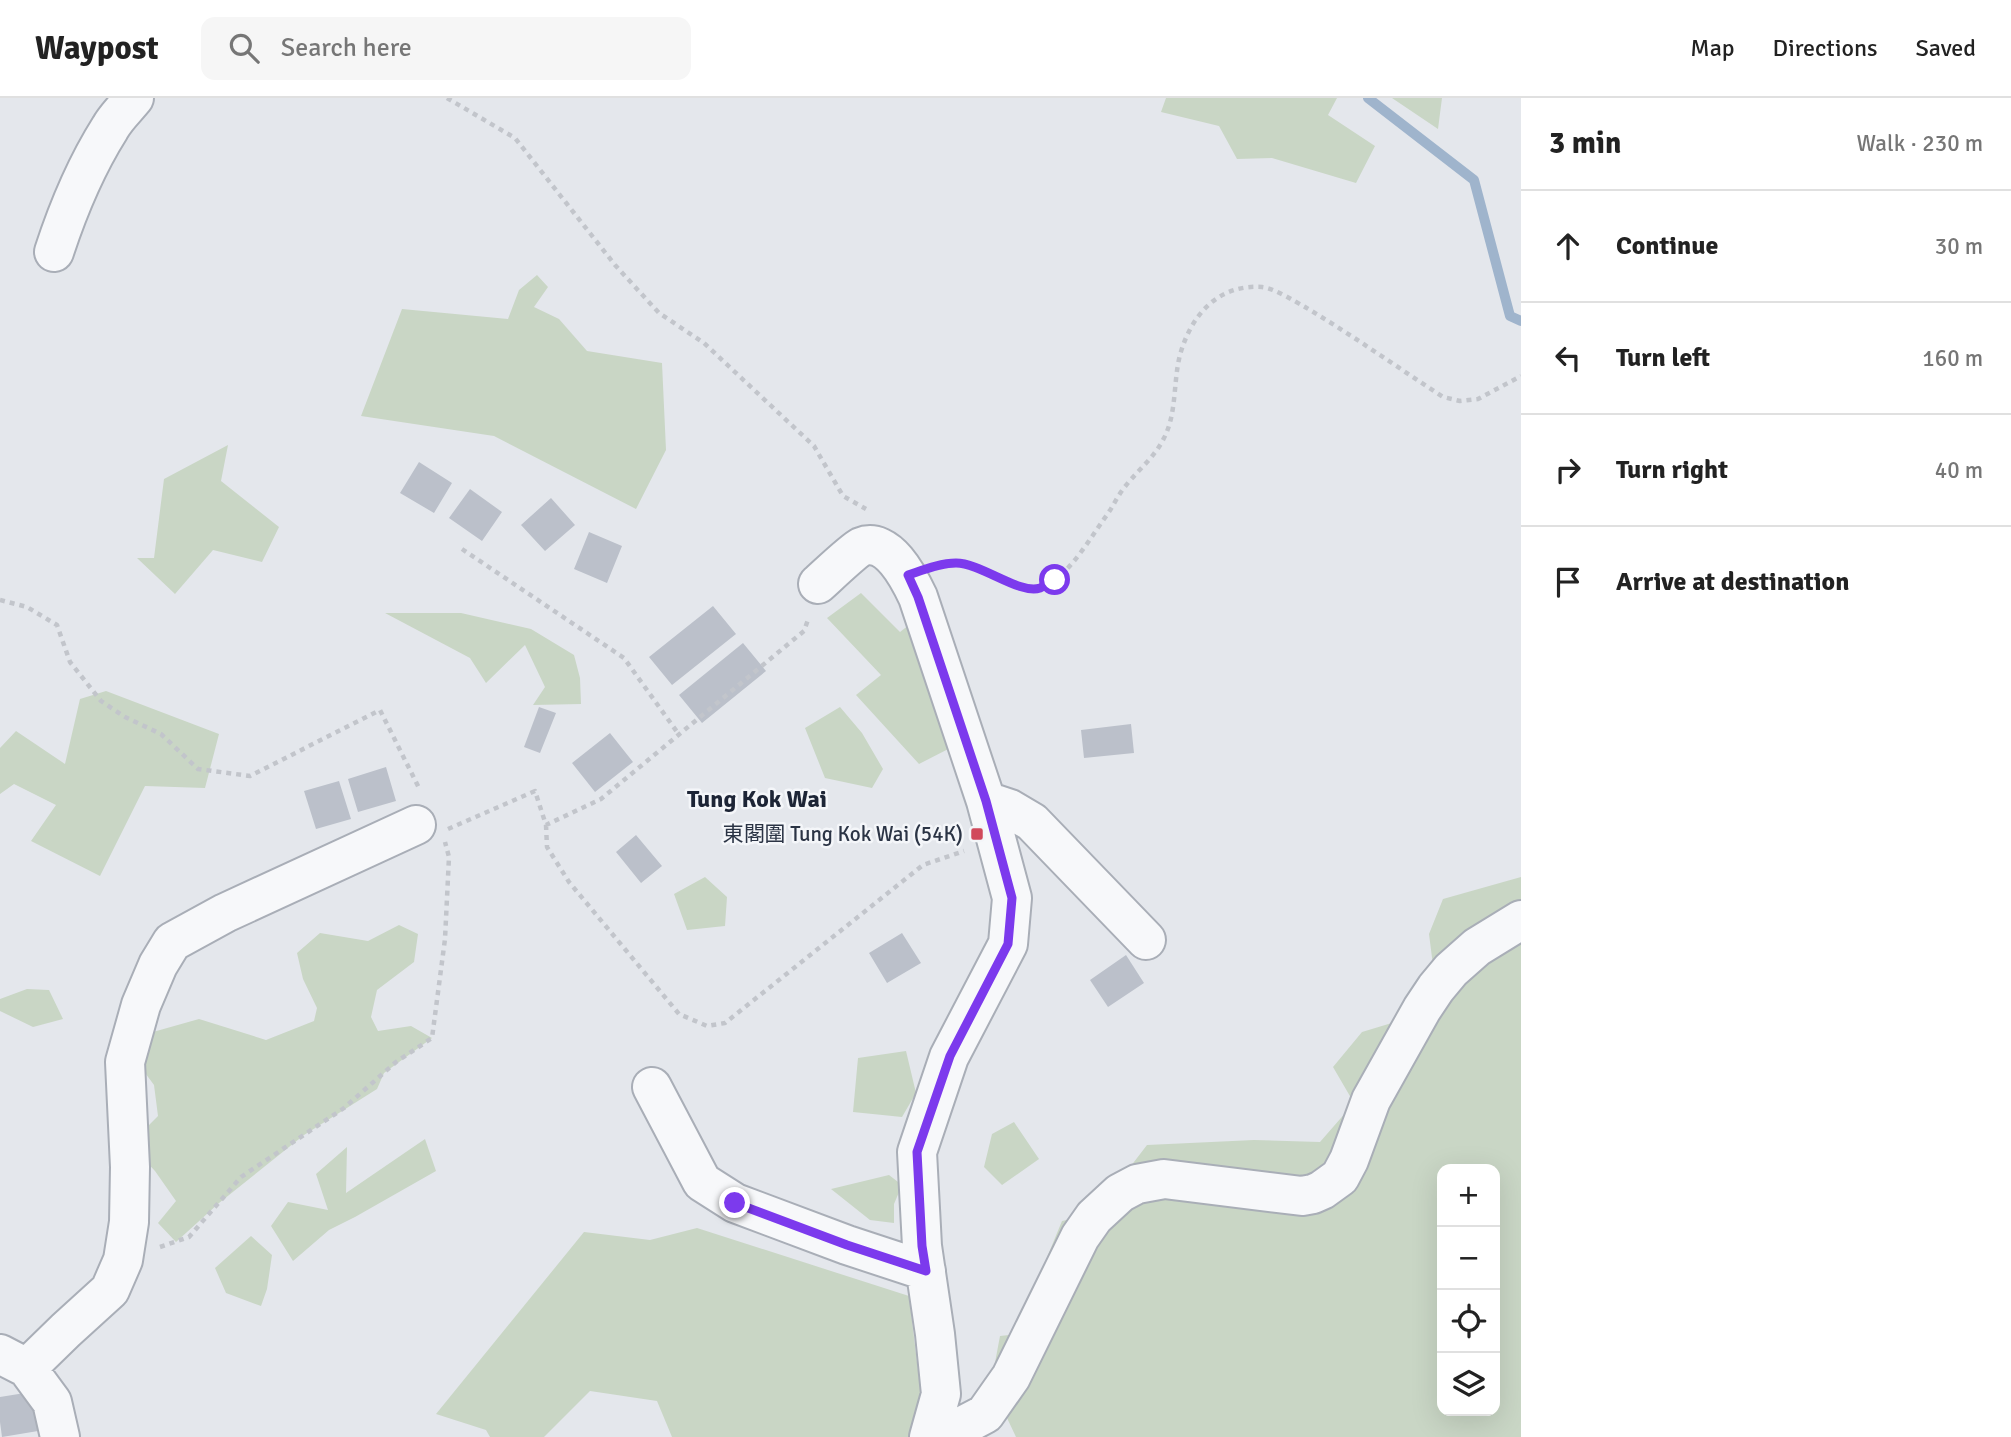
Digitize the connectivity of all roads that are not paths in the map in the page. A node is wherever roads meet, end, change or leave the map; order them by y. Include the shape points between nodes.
1 (134, 98) edge
2 (54, 252) dead end
3 (818, 584) road end
4 (986, 801) junction
5 (420, 812) road end
6 (1521, 920) edge
7 (1146, 940) dead end
8 (652, 1087) dead end
9 (926, 1271) junction
10 (14, 1361) edge
11 (60, 1437) edge
12 (929, 1437) edge
13 (941, 1437) edge

1 - 2 street via 111,125 86,171
3 - 4 street via 860,547 874,546 890,554 908,575
4 - 7 street via 1032,822
4 - 9 street via 1012,898 1008,944 950,1056 917,1152
5 - 10 street via 172,943 141,1005 125,1062 130,1167 123,1260 110,1290 66,1330
6 - 13 street via 1477,947 1429,998 1371,1100 1340,1177 1302,1196 1177,1180 1128,1187 1087,1225 1011,1377 985,1414
8 - 9 street via 702,1182 735,1203
9 - 12 street via 941,1394
10 - 11 street via 52,1402

